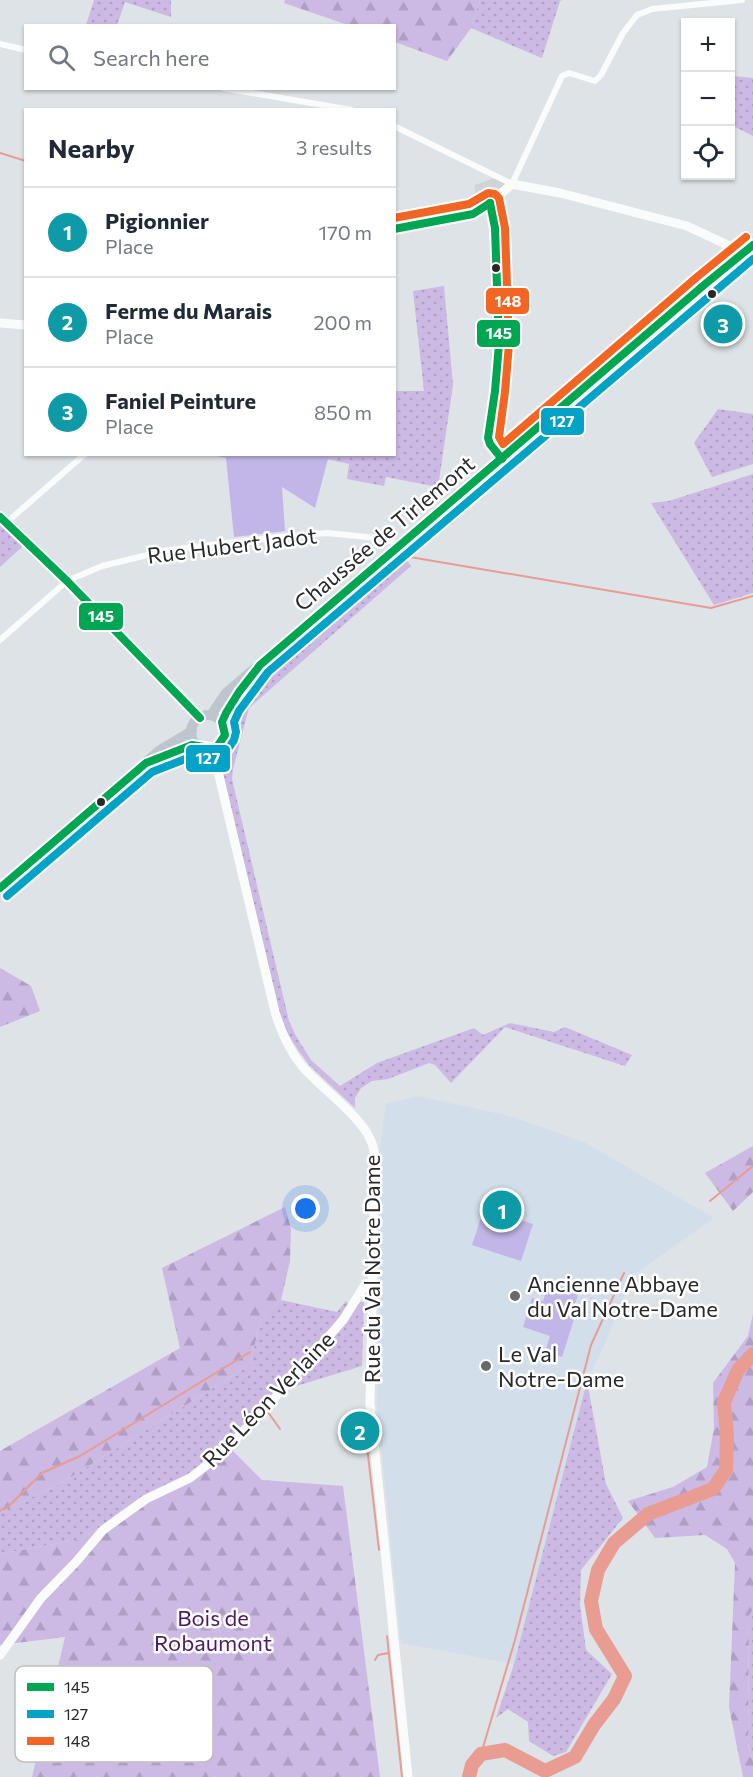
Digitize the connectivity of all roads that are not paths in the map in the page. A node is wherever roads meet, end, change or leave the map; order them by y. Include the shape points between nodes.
1 (742, 0) edge
2 (0, 44) edge
3 (24, 50) edge
4 (235, 90) edge
5 (340, 108) edge
6 (396, 127) edge
7 (512, 184) junction
8 (490, 203) junction
9 (396, 229) edge
10 (751, 248) edge
11 (0, 323) edge
12 (24, 325) edge
13 (83, 456) edge
14 (502, 459) junction
15 (4, 520) edge
16 (399, 546) junction
17 (67, 581) junction
18 (0, 640) edge
19 (260, 665) junction
20 (205, 717) junction
21 (222, 722) junction
22 (192, 731) junction
23 (218, 746) junction
24 (201, 747) junction
25 (146, 763) junction
26 (216, 764) junction
27 (0, 888) edge
28 (373, 1281) junction
29 (0, 1655) edge
30 (408, 1777) edge

1 - 7 street via 652,9 637,15 595,81 569,73 562,76
2 - 3 street
4 - 5 street
6 - 7 street
7 - 8 street
7 - 10 street via 687,226 736,249
8 - 9 street via 473,214
8 - 14 street via 495,228 499,344 488,438
10 - 14 main road, Chaussée de Tirlemont
11 - 12 street
13 - 15 street
14 - 16 main road, Chaussée de Tirlemont
15 - 17 street
16 - 17 street, Rue Hubert Jadot via 387,539 327,533 278,537 168,550 102,566
16 - 19 main road, Chaussée de Tirlemont
17 - 18 street, Rue Hubert Jadot
17 - 20 street
19 - 20 main road, Chaussée de Tirlemont via 226,693
19 - 21 main road, Chaussée de Tirlemont via 233,697
20 - 21 main road
20 - 22 main road, Chaussée de Tirlemont via 196,721
21 - 23 main road, Chaussée de Tirlemont via 225,734
22 - 24 main road via 194,741
22 - 25 main road, Chaussée de Tirlemont
23 - 24 main road, Chaussée de Tirlemont
23 - 26 street, Rue du Val Notre Dame
24 - 25 main road, Chaussée de Tirlemont via 162,755
24 - 26 street, Rue du Val Notre Dame
25 - 27 main road, Chaussée de Tirlemont
26 - 28 street, Rue du Val Notre Dame via 285,1040 297,1060 371,1139 375,1160
28 - 29 street, Rue Léon Verlaine via 365,1285 343,1320 233,1442 190,1478 146,1499 103,1530 41,1598
28 - 30 street, Rue du Val Notre Dame via 370,1403

